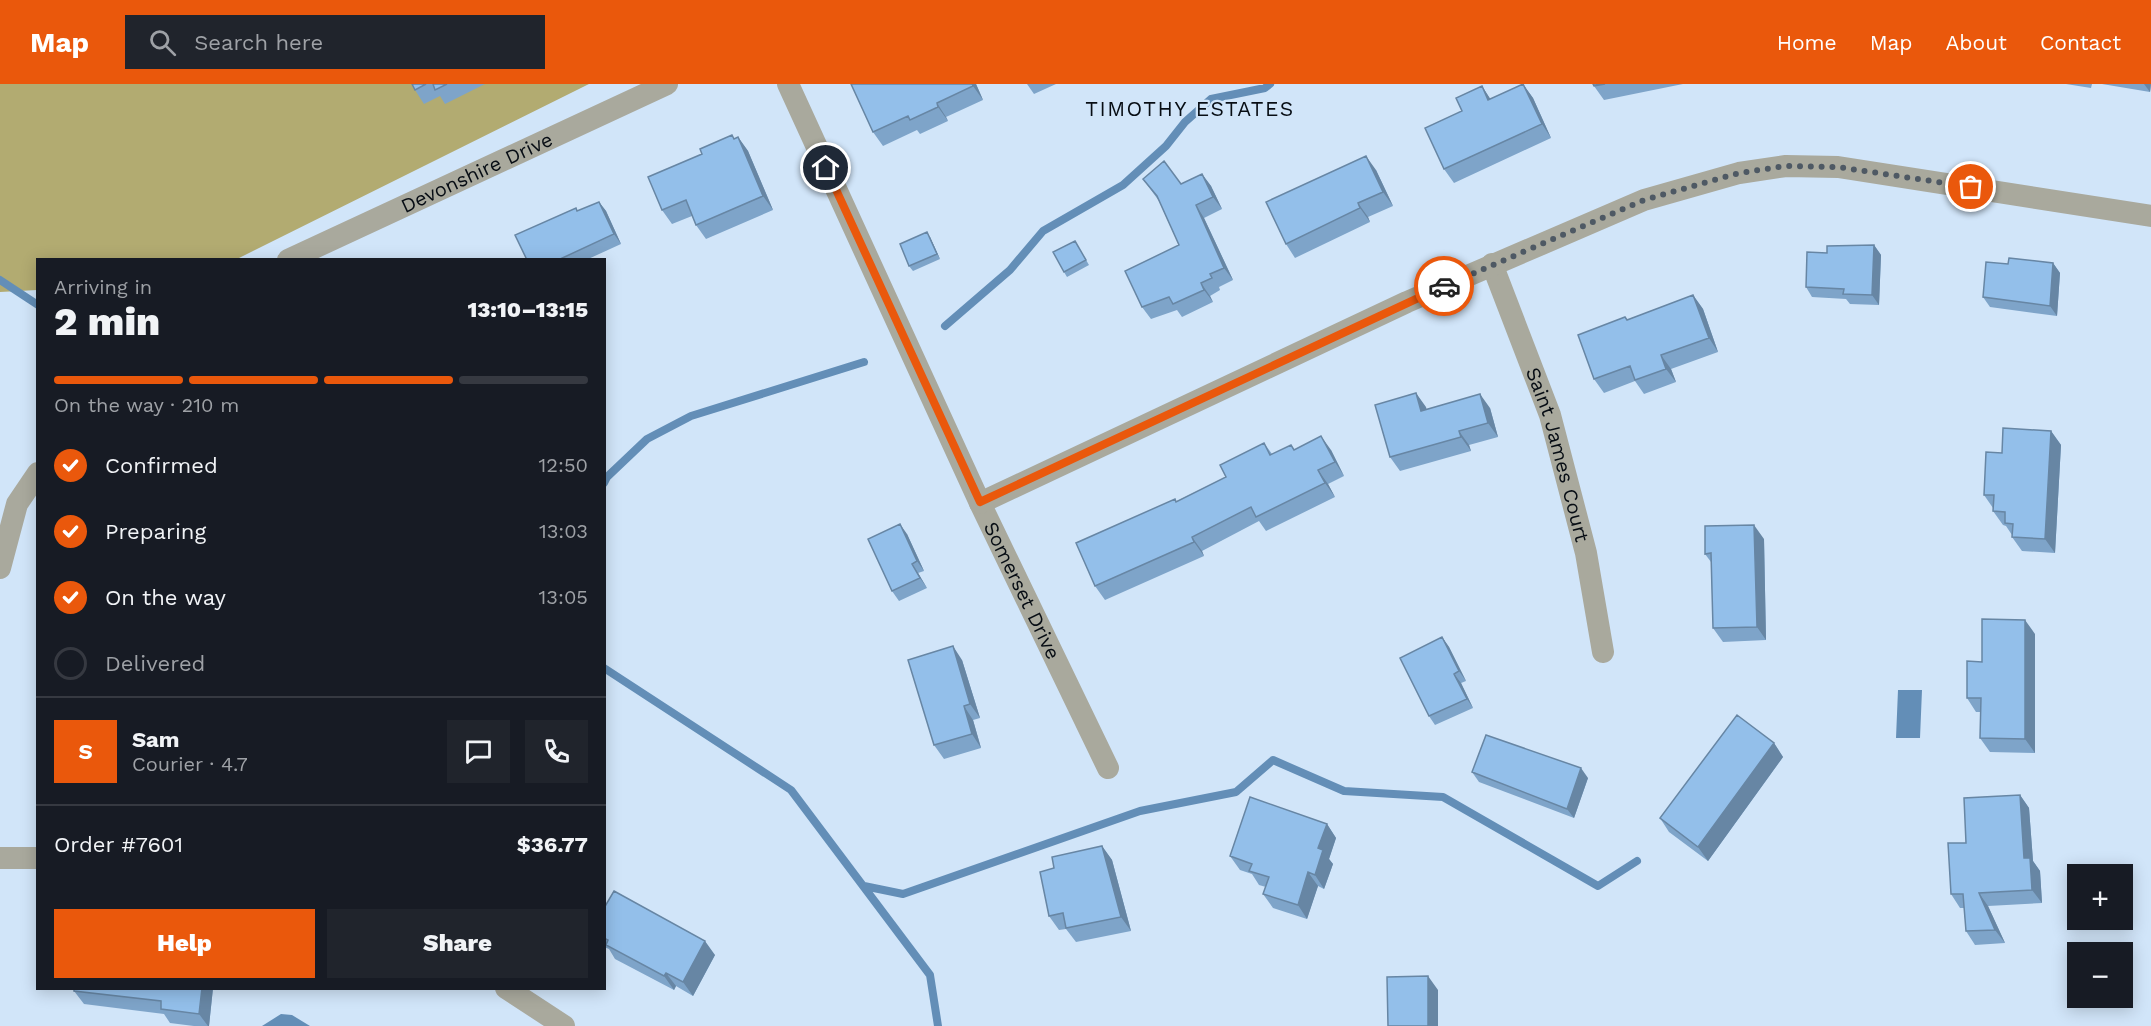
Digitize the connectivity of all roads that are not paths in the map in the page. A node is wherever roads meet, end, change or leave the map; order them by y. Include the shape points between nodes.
1 (667, 84) edge
2 (788, 84) edge
3 (2151, 216) edge
4 (292, 258) edge
5 (1492, 264) junction
6 (36, 476) edge
7 (980, 502) junction
8 (0, 568) edge
9 (1603, 652) dead end
10 (1108, 768) dead end
11 (0, 858) edge
12 (36, 858) edge
13 (509, 990) edge
14 (564, 1026) edge

1 - 4 street, Devonshire Drive
2 - 7 street, Somerset Drive
3 - 5 street via 1881,172 1786,166 1739,173 1655,196
5 - 7 street
5 - 9 street, Saint James Court via 1550,415 1586,553
6 - 8 street via 17,504
7 - 10 street, Somerset Drive
11 - 12 street
13 - 14 street

